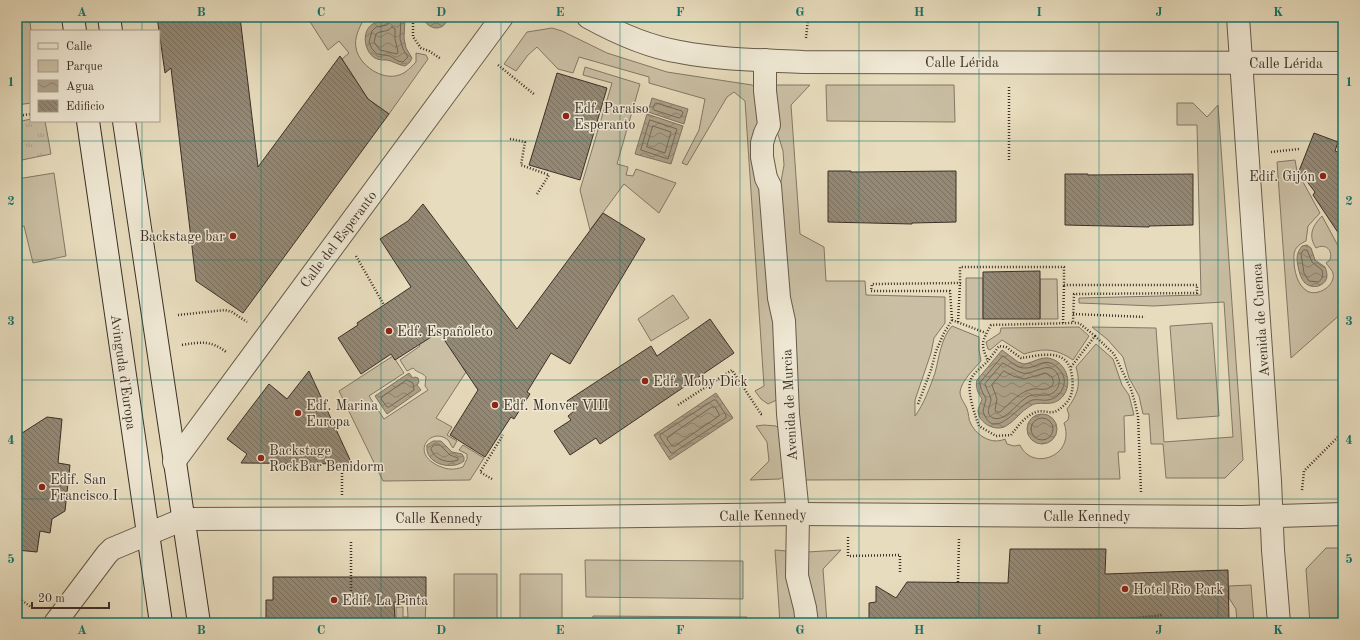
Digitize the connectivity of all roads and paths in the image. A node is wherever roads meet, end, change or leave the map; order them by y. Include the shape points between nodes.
1 (73, 17) edge
2 (109, 17) edge
3 (412, 17) edge
4 (502, 17) edge
5 (588, 17) edge
6 (1238, 17) edge
7 (75, 30) edge
8 (111, 30) edge
9 (479, 49) junction
10 (765, 60) junction
11 (1009, 62) junction
12 (1242, 63) junction
13 (1343, 63) edge
14 (461, 74) junction
15 (535, 95) dead end
16 (30, 114) edge
17 (17, 116) edge
18 (88, 122) edge
19 (124, 122) edge
20 (510, 139) dead end
21 (1299, 149) dead end
22 (1248, 154) junction
23 (1009, 162) dead end
24 (537, 194) dead end
25 (342, 233) junction
26 (960, 283) junction
27 (1064, 286) junction
28 (384, 305) dead end
29 (1073, 314) junction
30 (240, 317) dead end
31 (1145, 317) dead end
32 (153, 318) junction
33 (952, 320) junction
34 (958, 322) junction
35 (1063, 323) junction
36 (1073, 323) junction
37 (986, 333) junction
38 (1095, 336) junction
39 (204, 342) dead end
40 (219, 347) dead end
41 (988, 361) junction
42 (1070, 368) junction
43 (678, 404) dead end
44 (918, 404) dead end
45 (788, 414) junction
46 (1343, 432) edge
47 (503, 435) dead end
48 (174, 462) junction
49 (492, 479) dead end
50 (798, 514) junction
51 (1343, 514) edge
52 (959, 515) junction
53 (1300, 515) junction
54 (1140, 516) junction
55 (1272, 516) junction
56 (184, 519) junction
57 (352, 519) junction
58 (147, 534) junction
59 (848, 556) dead end
60 (900, 573) dead end
61 (958, 582) dead end
62 (351, 594) dead end
63 (1162, 615) dead end
64 (55, 623) edge
65 (161, 623) edge
66 (199, 623) edge
67 (806, 623) edge
68 (1095, 623) edge
69 (1279, 623) edge

1 - 7 street
2 - 8 street
3 - 14 path via 413,37 421,48 430,51
4 - 9 street, Calle del Esperanto
5 - 10 street, Calle Lérida via 610,29 679,52
6 - 12 street, Avenida de Cuenca
9 - 14 street, Calle del Esperanto
9 - 15 path
10 - 11 street, Calle Lérida
10 - 45 street, Avenida de Murcia via 769,125 762,143 762,157 770,186 779,298 784,321
11 - 12 street, Calle Lérida
11 - 23 path
12 - 13 street, Calle Lérida
12 - 22 street, Avenida de Cuenca
14 - 25 street, Calle del Esperanto
16 - 17 path
18 - 58 street, Avinguda d'Europa
19 - 32 street
20 - 24 path via 525,142 522,166 549,175
21 - 22 path
22 - 55 street, Avenida de Cuenca
25 - 28 path
25 - 48 street, Calle del Esperanto
26 - 27 path via 960,267 1064,267
26 - 33 path via 872,284 871,291 950,291
26 - 34 path
27 - 29 path via 1197,285 1197,293 1074,294
27 - 35 path
29 - 31 path
29 - 36 path
30 - 32 path via 225,310
32 - 48 street
33 - 34 path
33 - 44 path via 936,351
34 - 37 path
35 - 36 path
35 - 37 path via 991,325
36 - 38 path via 1079,323
37 - 41 path via 982,342
38 - 42 path
38 - 54 path via 1114,354 1135,402 1140,455
39 - 40 path
41 - 42 path via 999,346 1006,347 1021,358 1046,354 1059,356 1070,365
41 - 42 path via 972,378 970,390 979,426 996,436 1011,435 1027,417 1037,411 1055,412 1066,404 1073,392
43 - 45 path via 732,370 761,414
45 - 50 street, Avenida de Murcia
46 - 53 path via 1304,471
47 - 49 path via 480,472
48 - 56 street
50 - 52 street, Calle Kennedy
50 - 57 street, Calle Kennedy
50 - 67 street, Avenida de Murcia via 797,576
51 - 53 street, Calle Kennedy
52 - 54 street, Calle Kennedy
52 - 61 path
53 - 55 street, Calle Kennedy
54 - 55 street, Calle Kennedy
55 - 69 street, Avenida de Cuenca
56 - 57 street, Calle Kennedy
56 - 58 street
56 - 66 street
57 - 62 path
58 - 64 street via 112,549
58 - 65 street, Avinguda d'Europa
59 - 60 path via 900,555
63 - 68 path

